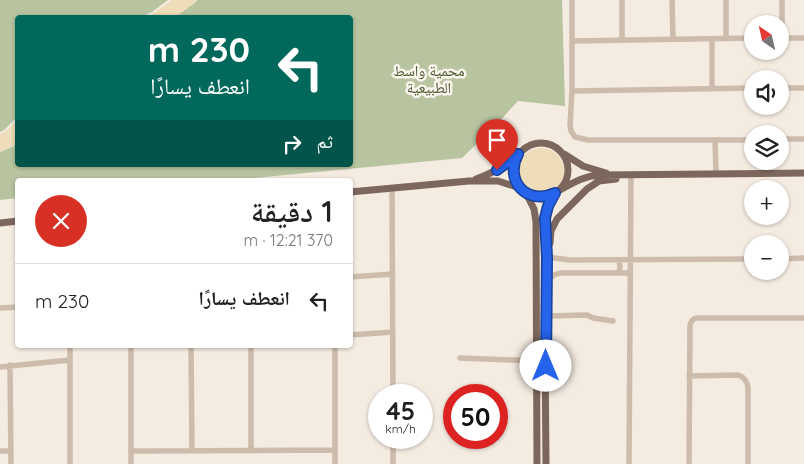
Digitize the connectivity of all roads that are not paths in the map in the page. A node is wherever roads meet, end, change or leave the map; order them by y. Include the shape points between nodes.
1 (572, 0) edge
2 (622, 0) edge
3 (672, 0) edge
4 (726, 0) edge
5 (782, 0) edge
6 (782, 15) edge
7 (744, 38) edge
8 (789, 38) edge
9 (804, 38) edge
10 (712, 39) junction
11 (726, 39) junction
12 (622, 40) junction
13 (673, 40) junction
14 (572, 41) junction
15 (712, 88) junction
16 (744, 88) edge
17 (789, 88) edge
18 (804, 88) edge
19 (572, 91) junction
20 (789, 139) edge
21 (804, 139) edge
22 (716, 140) junction
23 (744, 140) edge
24 (562, 152) junction
25 (518, 154) junction
26 (804, 172) edge
27 (716, 174) junction
28 (616, 175) junction
29 (630, 175) junction
30 (469, 181) junction
31 (392, 188) junction
32 (523, 191) junction
33 (353, 192) edge
34 (557, 192) junction
35 (15, 221) edge
36 (0, 222) edge
37 (547, 255) junction
38 (804, 258) edge
39 (744, 259) edge
40 (789, 259) edge
41 (619, 260) junction
42 (631, 260) junction
43 (619, 273) junction
44 (630, 273) junction
45 (392, 274) junction
46 (353, 277) edge
47 (547, 280) junction
48 (15, 307) edge
49 (0, 308) edge
50 (546, 316) junction
51 (804, 318) edge
52 (537, 321) junction
53 (613, 321) dead end
54 (393, 332) junction
55 (353, 335) edge
56 (70, 348) edge
57 (131, 348) edge
58 (191, 348) edge
59 (251, 348) edge
60 (335, 348) edge
61 (545, 349) junction
62 (460, 358) dead end
63 (70, 360) junction
64 (537, 361) junction
65 (0, 366) edge
66 (10, 366) junction
67 (689, 376) junction
68 (393, 384) edge
69 (251, 449) junction
70 (393, 449) edge
71 (192, 450) junction
72 (335, 450) junction
73 (11, 451) junction
74 (131, 451) junction
75 (0, 452) edge
76 (11, 464) edge
77 (70, 464) edge
78 (131, 464) edge
79 (334, 464) edge
80 (393, 464) edge
81 (537, 464) edge
82 (546, 464) edge
83 (629, 464) edge
84 (688, 464) edge
85 (748, 464) edge

1 - 14 street
2 - 12 street
3 - 13 street
4 - 11 street
5 - 6 street
7 - 11 street
8 - 9 street
10 - 11 street
10 - 13 street
10 - 15 street
12 - 13 street
12 - 14 street
14 - 19 street
15 - 16 street
15 - 19 street
17 - 18 street
19 - 22 street via 571,131 581,139
20 - 21 street
22 - 23 street
22 - 27 street
24 - 25 main road via 546,143 539,143
24 - 28 main road via 588,168
24 - 34 main road via 568,171
25 - 30 main road via 492,173
25 - 32 main road via 513,168 516,182
26 - 27 main road
27 - 29 main road
28 - 29 main road
28 - 34 main road via 589,176
29 - 37 main road via 599,181 587,189 555,222
29 - 42 street
30 - 31 main road
30 - 32 main road via 498,181
31 - 33 main road
31 - 45 street
32 - 34 main road via 540,198
32 - 52 main road via 536,217
34 - 37 main road via 546,214
35 - 36 main road
37 - 41 street via 570,260
37 - 47 main road
38 - 40 street
39 - 42 street
41 - 42 street
41 - 43 street
42 - 44 street
43 - 44 street
43 - 47 street via 558,274
44 - 83 street
45 - 46 street
45 - 54 street
47 - 50 main road
48 - 49 street
50 - 53 street via 587,315
50 - 61 main road
51 - 67 street via 694,319 690,325
52 - 61 main road via 542,322
52 - 64 main road
54 - 55 street
54 - 68 street
56 - 63 street
57 - 74 street
58 - 71 street
59 - 69 street
60 - 72 street
61 - 82 main road
62 - 64 street
63 - 66 street
63 - 77 street
64 - 81 main road
65 - 66 street
66 - 73 street
67 - 84 street
67 - 85 street via 738,375 746,381
69 - 71 street
69 - 72 street
70 - 80 street
71 - 74 street
72 - 79 street
73 - 75 street
73 - 76 street
74 - 78 street

